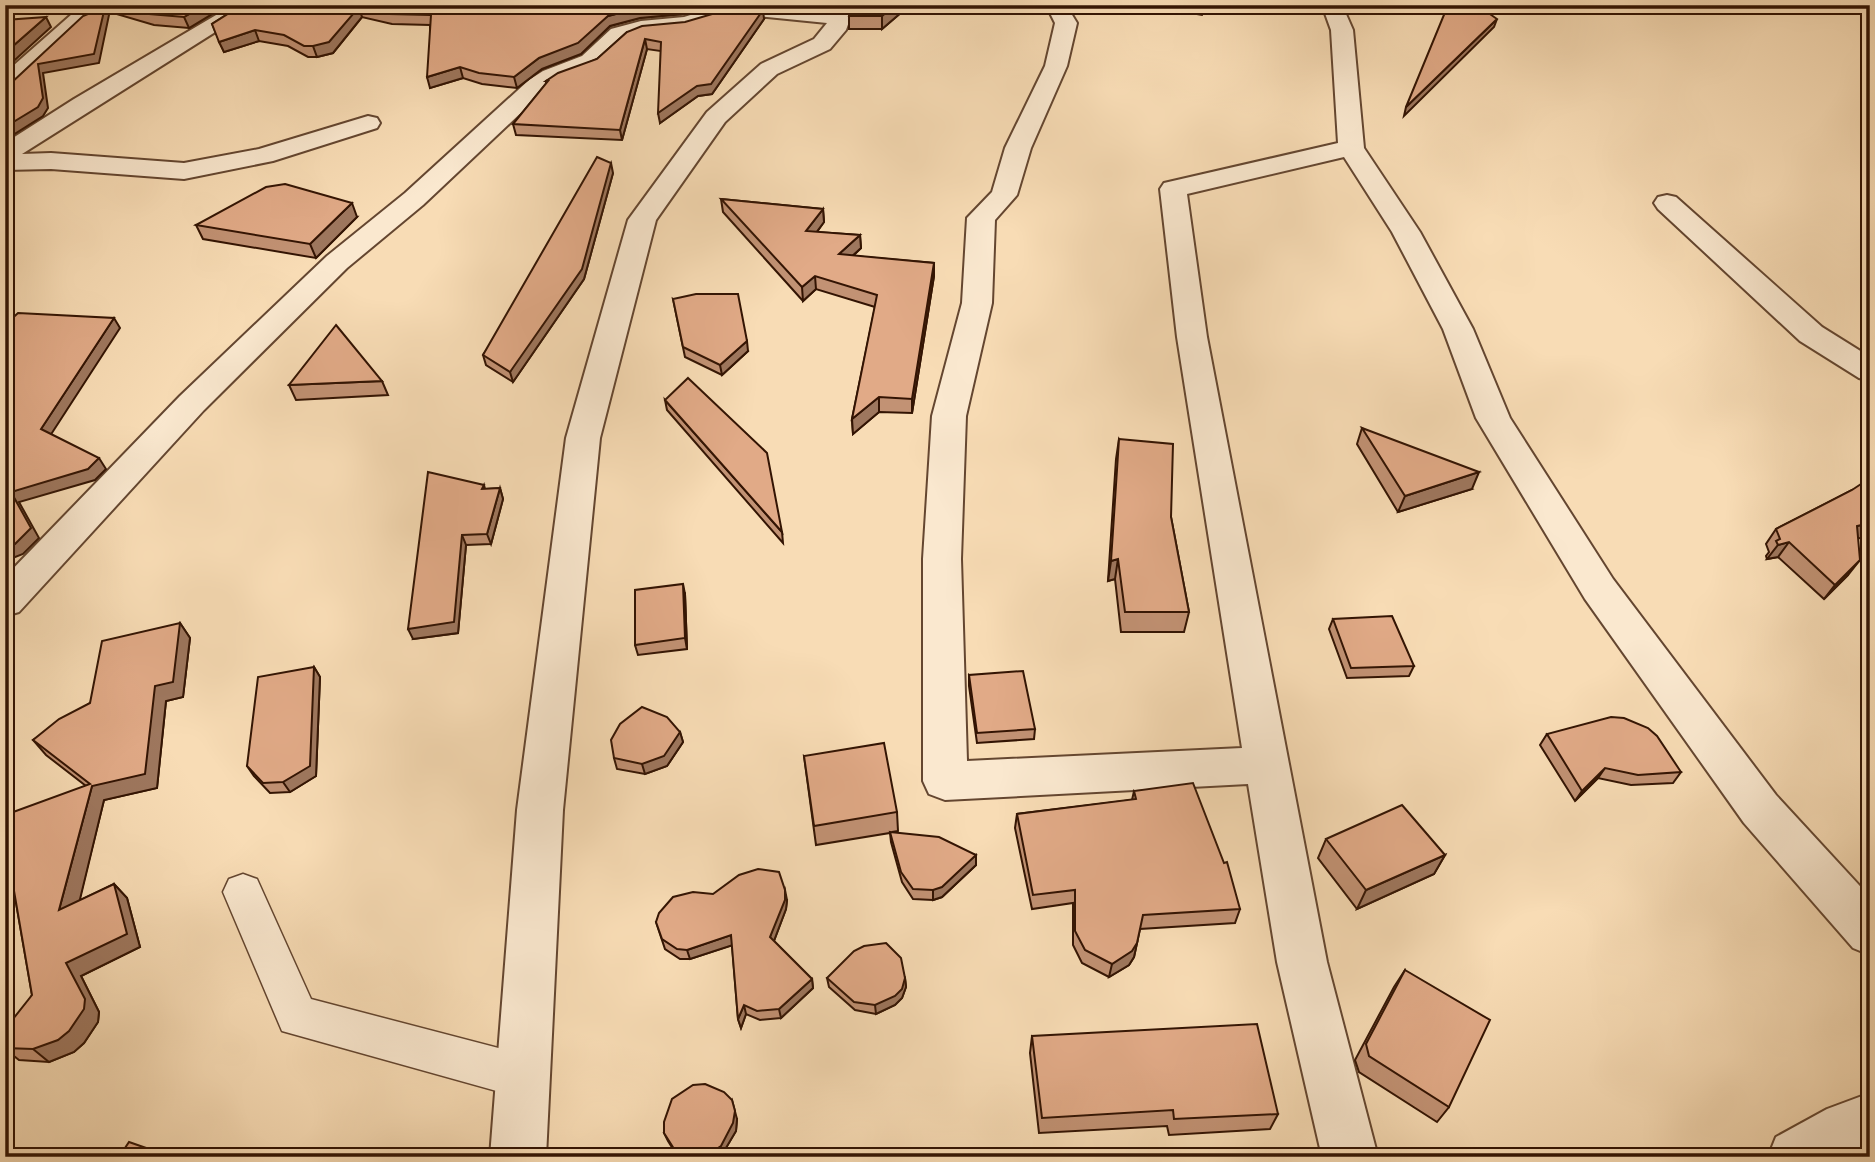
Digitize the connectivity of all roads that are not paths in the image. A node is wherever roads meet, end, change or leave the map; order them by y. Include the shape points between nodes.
1 (110, 5) edge
2 (248, 5) edge
3 (1056, 5) edge
4 (1332, 5) edge
5 (843, 11) edge
6 (85, 15) junction
7 (48, 19) edge
8 (5, 86) edge
9 (368, 123) dead end
10 (1351, 148) junction
11 (5, 154) edge
12 (5, 162) edge
13 (1667, 203) dead end
14 (1870, 372) edge
15 (5, 602) edge
16 (1267, 765) junction
17 (243, 892) dead end
18 (1865, 918) edge
19 (525, 1077) junction
20 (1870, 1120) edge
21 (518, 1157) edge
22 (1350, 1157) edge
23 (1796, 1157) edge

1 - 6 street
2 - 11 street
3 - 16 street via 1066,23 1056,66 1018,148 1004,195 981,218 977,303 949,415 943,559 945,781
4 - 10 street via 1342,30
5 - 15 street via 736,8 686,23 641,27 619,34 590,61 537,85 414,199 337,262 192,403
5 - 19 street via 822,44 769,69 716,117 642,220 583,438 540,810
6 - 7 street
6 - 8 street
9 - 12 street via 264,156 184,171 51,160
10 - 16 street via 1173,189 1192,337
10 - 18 street via 1406,232 1458,329 1493,418 1600,589 1760,808
13 - 14 street via 1811,334
16 - 22 street via 1302,962
17 - 19 lane via 298,1016
19 - 21 street
20 - 23 street

